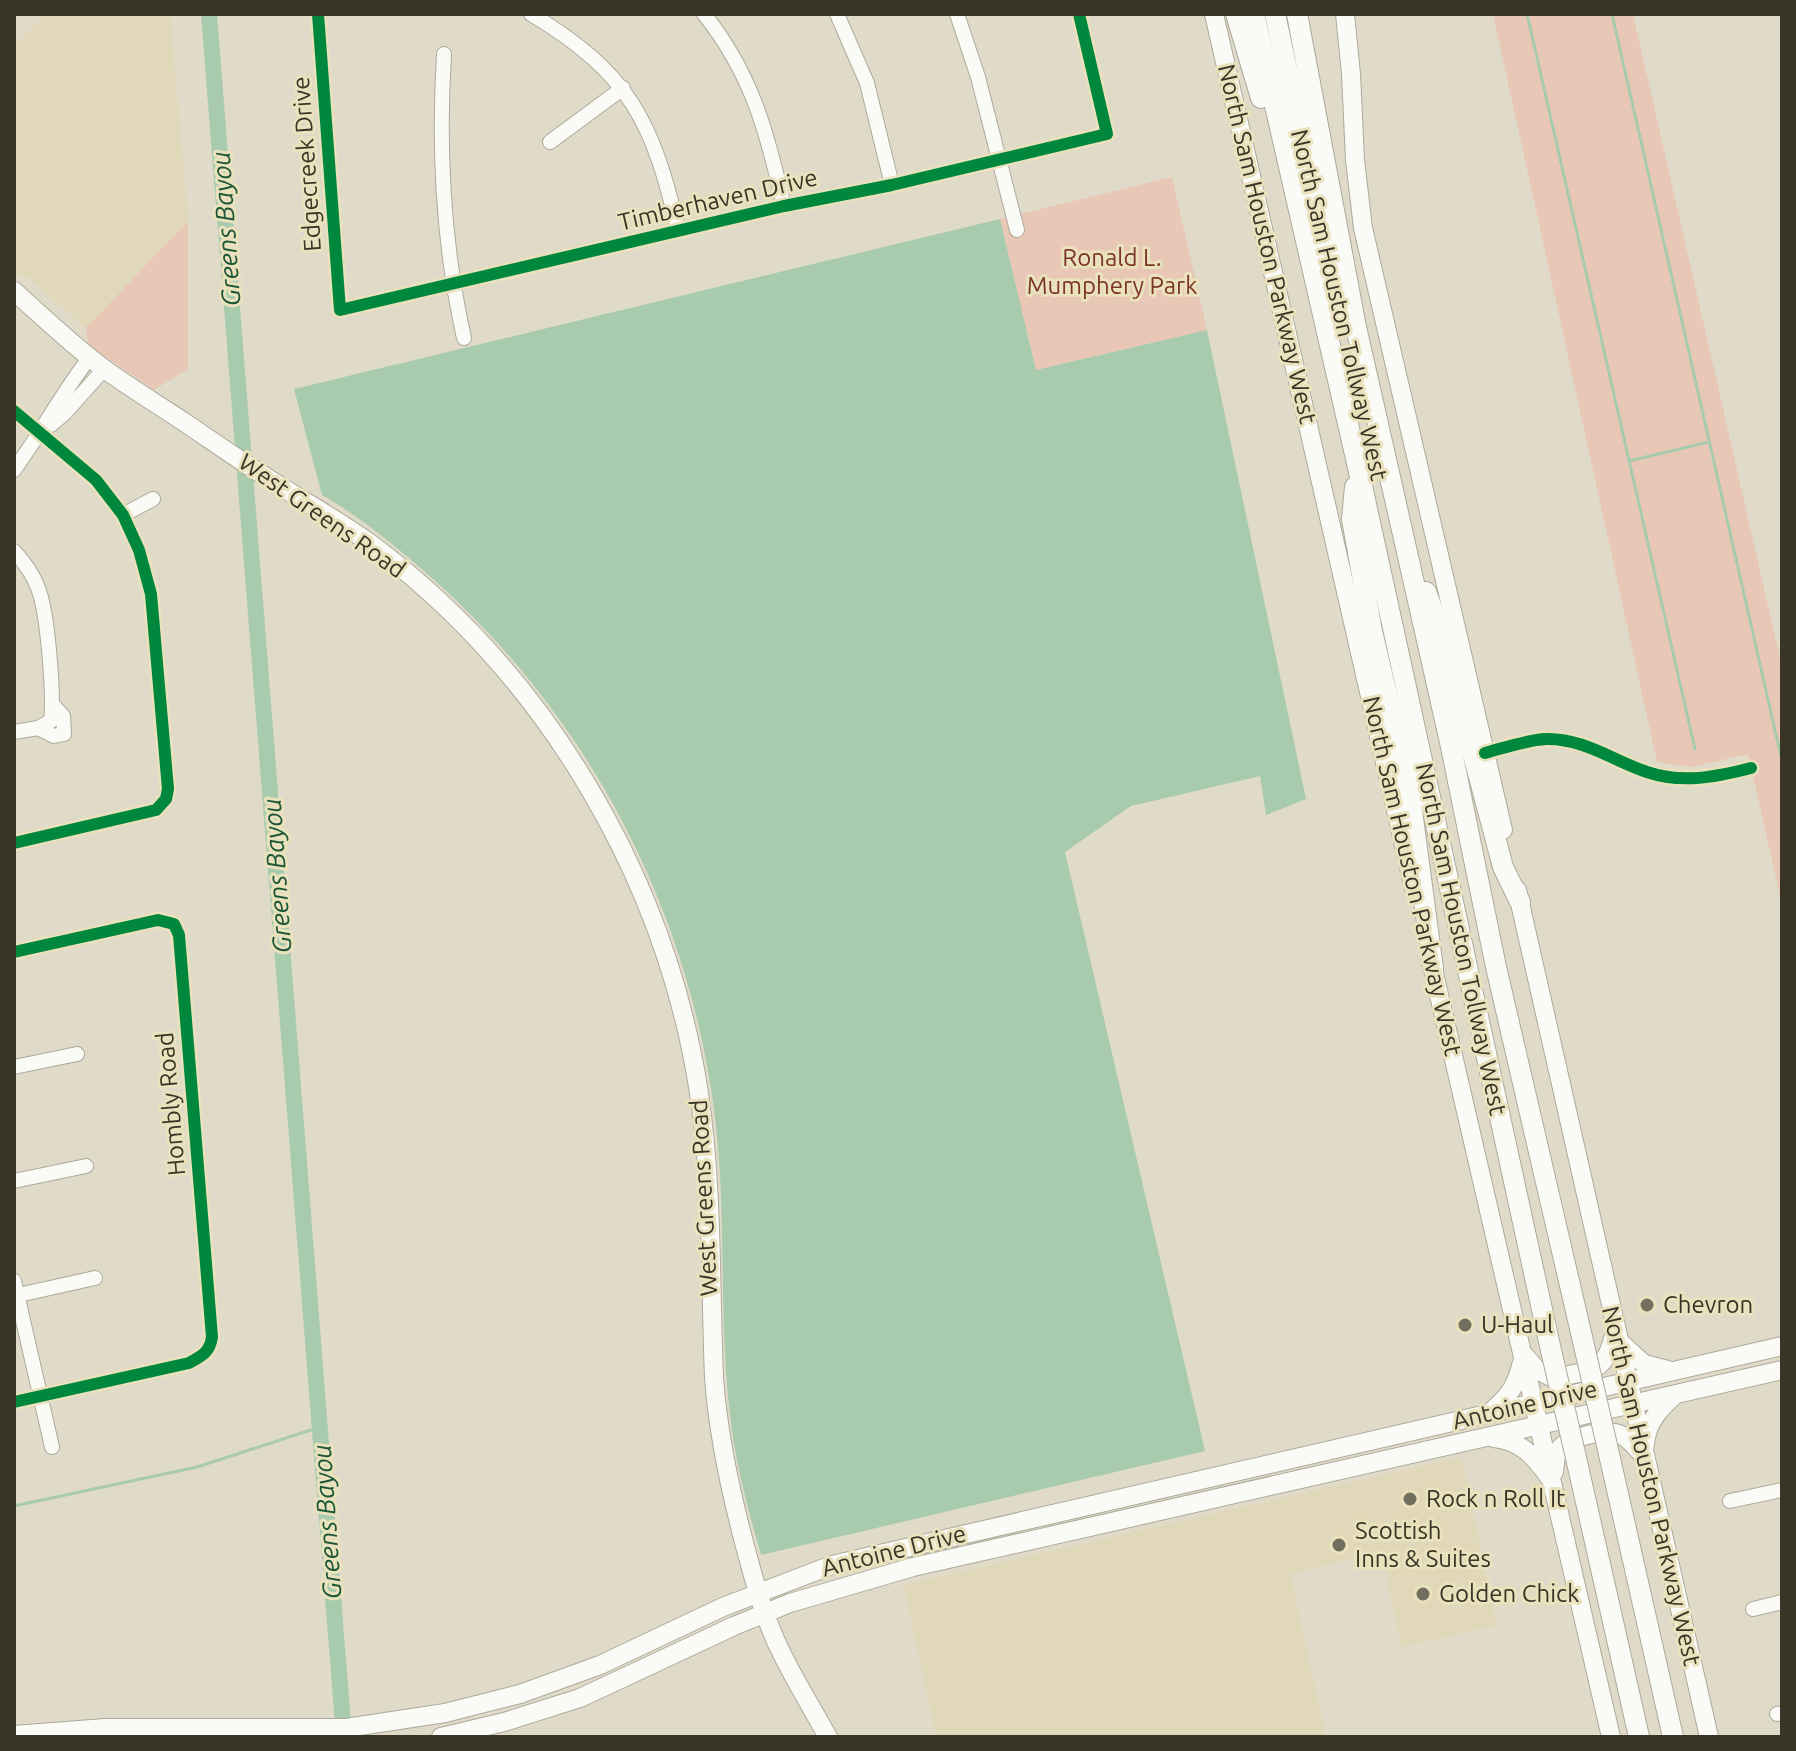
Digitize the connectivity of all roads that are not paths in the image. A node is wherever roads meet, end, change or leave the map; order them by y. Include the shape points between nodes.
1 (318, 14) edge
2 (531, 14) edge
3 (704, 14) edge
4 (837, 14) edge
5 (957, 14) edge
6 (1079, 14) edge
7 (1214, 14) edge
8 (1236, 14) edge
9 (1254, 14) edge
10 (1275, 14) edge
11 (1297, 14) edge
12 (1350, 17) edge
13 (444, 54) dead end
14 (623, 88) junction
15 (1282, 141) junction
16 (550, 142) dead end
17 (998, 159) junction
18 (892, 185) junction
19 (784, 206) junction
20 (678, 230) junction
21 (1017, 230) dead end
22 (452, 284) junction
23 (17, 295) edge
24 (340, 310) joint
25 (464, 338) dead end
26 (97, 363) junction
27 (14, 411) edge
28 (42, 433) junction
29 (1357, 463) junction
30 (14, 470) edge
31 (153, 499) dead end
32 (123, 515) junction
33 (1399, 522) junction
34 (14, 551) edge
35 (14, 732) edge
36 (1485, 753) junction
37 (1751, 768) dead end
38 (14, 843) edge
39 (1520, 902) junction
40 (14, 952) edge
41 (1496, 967) junction
42 (1433, 968) junction
43 (77, 1054) dead end
44 (14, 1067) edge
45 (86, 1166) dead end
46 (14, 1181) edge
47 (95, 1278) dead end
48 (15, 1291) edge
49 (1616, 1334) junction
50 (1782, 1346) edge
51 (1524, 1355) junction
52 (1782, 1370) edge
53 (1674, 1371) junction
54 (1627, 1381) junction
55 (1676, 1394) junction
56 (41, 1396) junction
57 (14, 1402) edge
58 (1534, 1403) junction
59 (1632, 1404) junction
60 (1489, 1413) junction
61 (1540, 1425) junction
62 (1487, 1437) junction
63 (1366, 1441) junction
64 (52, 1447) dead end
65 (1644, 1456) junction
66 (1371, 1463) junction
67 (1213, 1476) junction
68 (1553, 1482) junction
69 (1782, 1490) edge
70 (1217, 1498) junction
71 (1730, 1501) dead end
72 (1062, 1511) junction
73 (1067, 1532) junction
74 (908, 1546) junction
75 (913, 1567) junction
76 (757, 1592) junction
77 (1782, 1602) edge
78 (1753, 1609) dead end
79 (765, 1613) junction
80 (600, 1665) junction
81 (610, 1685) junction
82 (445, 1713) junction
83 (106, 1732) edge
84 (261, 1732) edge
85 (14, 1735) edge
86 (445, 1736) edge
87 (828, 1737) edge
88 (1611, 1737) edge
89 (1639, 1737) edge
90 (1673, 1737) edge
91 (1709, 1737) edge

1 - 24 street, Edgecreek Drive
2 - 14 street via 594,57
3 - 19 street via 750,87
4 - 18 street via 867,83
5 - 17 street
6 - 17 street, Timberhaven Drive via 1107,134
7 - 42 main road, North Sam Houston Parkway West
8 - 15 highway, North Sam Houston Tollway West via 1266,111
9 - 15 highway, North Sam Houston Tollway West
10 - 41 highway, North Sam Houston Tollway West via 1439,747
11 - 33 highway, North Sam Houston Tollway West
12 - 36 main road, North Sam Houston Parkway West via 1363,228
13 - 22 street via 440,147
14 - 16 street
14 - 20 street via 652,138
15 - 29 highway, North Sam Houston Tollway West
17 - 18 street, Timberhaven Drive
17 - 21 street
18 - 19 street, Timberhaven Drive
19 - 20 street, Timberhaven Drive
20 - 22 street, Timberhaven Drive
22 - 24 street, Timberhaven Drive
22 - 25 street
23 - 26 main road, West Greens Road
26 - 28 street via 65,413
26 - 76 main road, West Greens Road via 326,513 409,575 464,626 506,671 576,765 632,869 673,979 699,1093 717,1415 729,1487
27 - 28 street
28 - 30 street
28 - 32 street via 96,480
29 - 42 highway via 1352,519 1409,788
29 - 89 highway, North Sam Houston Tollway West, bridge
31 - 32 street
32 - 38 street via 149,583 166,799 156,810
33 - 39 highway via 1439,627 1503,867
33 - 41 highway, North Sam Houston Tollway West
34 - 35 street via 42,599 53,705 51,721
36 - 37 street via 1547,739 1575,743 1672,778 1698,780
36 - 39 main road, North Sam Houston Parkway West
39 - 49 main road, North Sam Houston Parkway West
40 - 56 street, Hombly Road via 158,920 174,924 210,1321 211,1347 189,1363
41 - 90 highway, North Sam Houston Tollway West, bridge
42 - 51 main road, North Sam Houston Parkway West
43 - 44 street
45 - 46 street
47 - 48 street
48 - 56 street
49 - 51 main road via 1609,1354 1596,1368 1553,1378
49 - 53 main road via 1644,1364
49 - 54 main road, North Sam Houston Parkway West
50 - 53 main road, Antoine Drive
51 - 58 main road, North Sam Houston Parkway West
51 - 60 main road via 1510,1395
52 - 55 main road, Antoine Drive
53 - 54 main road, Antoine Drive
54 - 58 main road, Antoine Drive
54 - 59 main road, North Sam Houston Parkway West
55 - 59 main road, Antoine Drive
55 - 65 main road via 1645,1433
56 - 57 street
56 - 64 street
58 - 60 main road, Antoine Drive
58 - 61 main road, North Sam Houston Parkway West
59 - 61 main road, Antoine Drive
59 - 65 main road, North Sam Houston Parkway West
60 - 63 main road, Antoine Drive
61 - 62 main road, Antoine Drive
61 - 68 main road, North Sam Houston Parkway West
62 - 66 main road, Antoine Drive
62 - 68 main road via 1524,1447
63 - 66 main road
63 - 67 main road, Antoine Drive
65 - 68 main road via 1618,1433 1576,1438 1557,1451
65 - 91 main road, North Sam Houston Parkway West
66 - 70 main road, Antoine Drive
67 - 70 main road
67 - 72 main road, Antoine Drive
68 - 88 main road, North Sam Houston Parkway West
69 - 71 street
70 - 73 main road, Antoine Drive
72 - 73 main road
72 - 74 main road, Antoine Drive
73 - 75 main road, Antoine Drive
74 - 75 main road
74 - 76 main road, Antoine Drive
75 - 79 main road, Antoine Drive
76 - 79 main road, West Greens Road
76 - 80 main road, Antoine Drive
77 - 78 street
79 - 81 main road, Antoine Drive
79 - 87 main road, West Greens Road
80 - 81 main road
80 - 82 main road, Antoine Drive via 520,1694
81 - 86 main road, Antoine Drive via 504,1722
82 - 84 main road, Antoine Drive
82 - 86 main road
83 - 84 main road, Antoine Drive
83 - 85 main road, Antoine Drive

